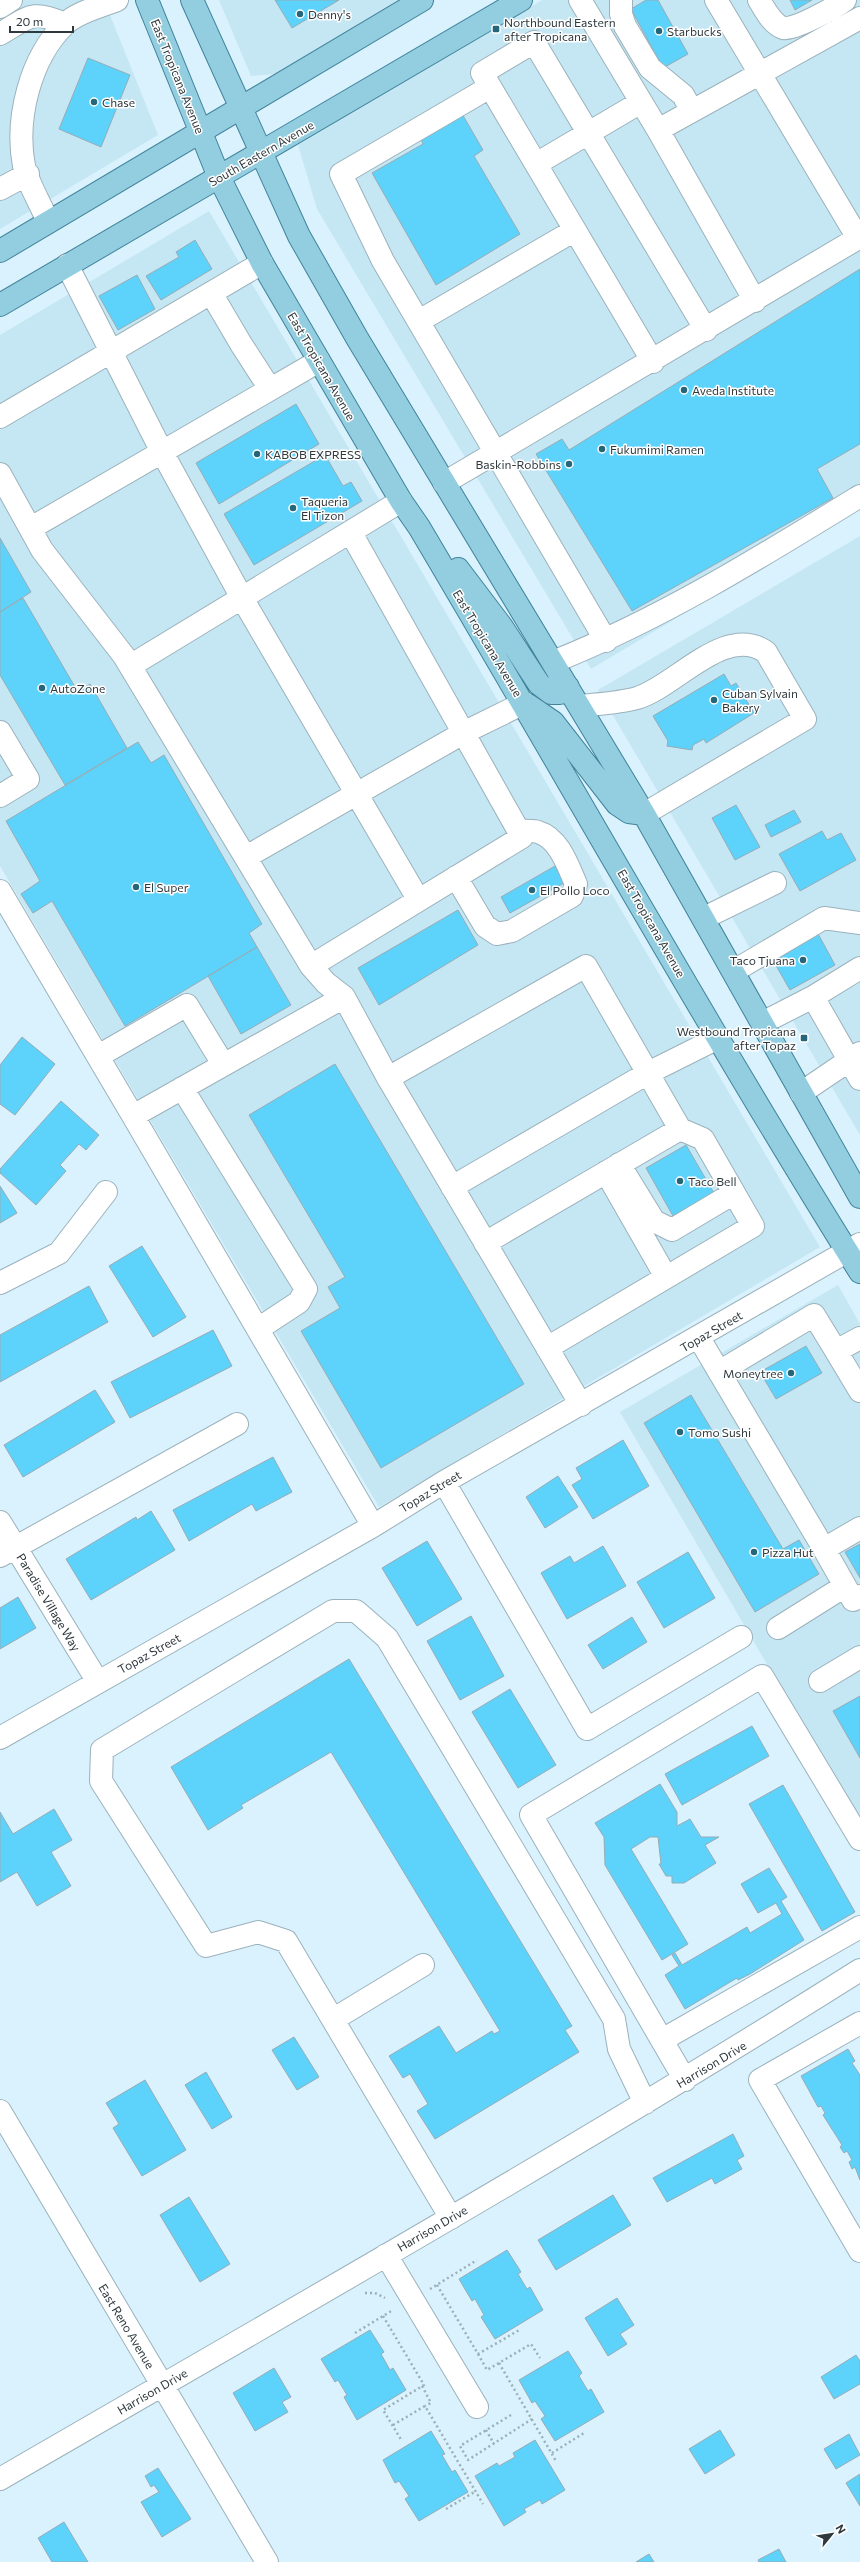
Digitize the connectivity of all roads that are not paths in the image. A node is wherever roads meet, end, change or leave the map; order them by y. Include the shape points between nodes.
1 (11, 0) edge
2 (117, 0) edge
3 (147, 0) edge
4 (192, 0) edge
5 (422, 0) edge
6 (521, 0) edge
7 (580, 0) edge
8 (621, 0) edge
9 (716, 0) edge
10 (759, 0) edge
11 (845, 0) edge
12 (0, 7) edge
13 (860, 18) edge
14 (65, 24) junction
15 (0, 34) edge
16 (759, 74) junction
17 (490, 87) junction
18 (641, 102) junction
19 (242, 109) junction
20 (692, 112) junction
21 (658, 130) junction
22 (201, 132) junction
23 (588, 133) junction
24 (262, 152) junction
25 (536, 164) junction
26 (28, 174) junction
27 (219, 177) junction
28 (0, 189) edge
29 (48, 222) junction
30 (575, 230) junction
31 (859, 237) edge
32 (0, 251) edge
33 (262, 263) junction
34 (67, 266) junction
35 (212, 293) junction
36 (755, 300) junction
37 (0, 305) edge
38 (419, 321) junction
39 (706, 330) junction
40 (111, 352) junction
41 (318, 360) junction
42 (653, 362) junction
43 (270, 389) junction
44 (0, 417) edge
45 (162, 452) junction
46 (495, 453) junction
47 (0, 474) edge
48 (444, 483) junction
49 (860, 496) edge
50 (401, 500) junction
51 (419, 527) junction
52 (30, 528) junction
53 (351, 533) junction
54 (242, 598) junction
55 (606, 641) junction
56 (553, 662) junction
57 (130, 666) junction
58 (568, 687) junction
59 (524, 703) junction
60 (580, 706) junction
61 (0, 732) edge
62 (464, 732) junction
63 (358, 793) junction
64 (0, 796) edge
65 (644, 814) junction
66 (519, 832) junction
67 (246, 857) junction
68 (456, 877) junction
69 (775, 883) dead end
70 (0, 891) edge
71 (418, 899) junction
72 (704, 918) junction
73 (860, 924) edge
74 (311, 966) junction
75 (860, 968) edge
76 (734, 971) junction
77 (344, 997) junction
78 (813, 997) junction
79 (762, 1023) junction
80 (718, 1038) junction
81 (100, 1055) junction
82 (855, 1057) edge
83 (223, 1064) junction
84 (648, 1073) junction
85 (388, 1078) junction
86 (860, 1079) edge
87 (182, 1088) junction
88 (801, 1093) junction
89 (134, 1116) junction
90 (680, 1129) junction
91 (613, 1168) junction
92 (452, 1187) junction
93 (106, 1192) dead end
94 (734, 1193) junction
95 (860, 1197) edge
96 (485, 1242) junction
97 (854, 1248) edge
98 (860, 1272) edge
99 (666, 1277) junction
100 (0, 1282) edge
101 (258, 1329) junction
102 (699, 1338) junction
103 (860, 1338) edge
104 (547, 1348) junction
105 (836, 1351) junction
106 (719, 1372) junction
107 (860, 1391) edge
108 (581, 1405) junction
109 (237, 1424) dead end
110 (444, 1482) junction
111 (0, 1522) edge
112 (373, 1526) junction
113 (860, 1528) edge
114 (824, 1549) junction
115 (8, 1552) edge
116 (853, 1591) edge
117 (778, 1628) dead end
118 (741, 1637) dead end
119 (860, 1657) edge
120 (820, 1681) dead end
121 (98, 1682) junction
122 (0, 1738) edge
123 (860, 1839) edge
124 (860, 1927) edge
125 (423, 1965) dead end
126 (858, 1976) edge
127 (334, 2020) junction
128 (860, 2023) edge
129 (662, 2040) junction
130 (685, 2080) junction
131 (645, 2104) junction
132 (0, 2111) edge
133 (451, 2218) junction
134 (860, 2251) edge
135 (386, 2255) junction
136 (162, 2385) junction
137 (477, 2407) dead end
138 (0, 2479) edge
139 (267, 2562) edge

1 - 12 street
2 - 14 street
3 - 22 main road, East Tropicana Avenue
4 - 19 main road
5 - 19 main road
6 - 24 main road, South Eastern Avenue
7 - 18 street
8 - 20 street via 621,14 626,26 650,68 683,95
9 - 16 street
10 - 11 street via 775,23 785,29 797,26
13 - 16 street
14 - 15 street via 39,15 30,16
14 - 26 street via 34,69 26,93 21,128
16 - 20 street
16 - 31 street
17 - 23 street via 482,73 534,42
17 - 25 street
17 - 38 street via 341,174 383,261
18 - 21 street
18 - 23 street
19 - 22 main road
19 - 24 main road
20 - 21 street
21 - 36 street
22 - 27 main road, East Tropicana Avenue
22 - 29 main road
23 - 25 street
23 - 39 street
24 - 27 main road, South Eastern Avenue
24 - 48 main road via 299,236
25 - 30 street
26 - 28 street
26 - 29 street
27 - 33 main road, East Tropicana Avenue
27 - 34 main road, South Eastern Avenue
29 - 32 main road
30 - 38 street
30 - 42 street
31 - 36 street
33 - 35 street
33 - 41 main road, East Tropicana Avenue
34 - 37 main road, South Eastern Avenue
34 - 40 street
35 - 40 street
35 - 43 street via 240,344
36 - 39 street
38 - 46 street
39 - 42 street
40 - 44 street
40 - 45 street
41 - 43 street
41 - 50 main road, East Tropicana Avenue
42 - 46 street
43 - 45 street
45 - 52 street
45 - 54 street
46 - 48 street
46 - 55 street
47 - 52 street
48 - 56 main road
49 - 55 street via 770,551
50 - 51 main road, East Tropicana Avenue
50 - 53 street
51 - 58 main road via 446,554 474,590 539,684 551,694 560,693
51 - 59 main road, East Tropicana Avenue
52 - 57 street via 42,550
53 - 54 street
53 - 62 street
54 - 57 street
54 - 63 street
55 - 56 street
56 - 58 main road
57 - 67 street
58 - 60 main road
59 - 62 street
59 - 65 main road via 553,722 617,804 629,812
59 - 80 main road, East Tropicana Avenue
60 - 65 main road
60 - 65 street via 638,698 721,649 742,643 756,646 766,652 805,719
61 - 64 street via 28,779
62 - 63 street
62 - 66 street
63 - 67 street
63 - 71 street
65 - 72 main road
66 - 68 street via 522,837
66 - 68 street via 537,831 550,838 564,857 576,884 572,896 512,931 497,934 485,926
67 - 74 street
68 - 71 street
69 - 72 street
70 - 81 street
71 - 74 street
72 - 76 main road
73 - 76 street via 824,918
74 - 77 street via 326,983
75 - 78 street
76 - 79 main road
77 - 83 street
77 - 85 street
78 - 79 street
78 - 82 street
79 - 88 main road
80 - 84 street
80 - 97 main road, East Tropicana Avenue
81 - 83 street via 187,1005
81 - 89 street
82 - 86 street
82 - 88 street
83 - 87 street
84 - 85 street via 586,966
84 - 90 street
84 - 92 street
85 - 92 street
87 - 89 street
87 - 101 street via 306,1289 299,1302
88 - 95 main road
89 - 101 street
90 - 91 street
90 - 94 street via 703,1139
91 - 94 street via 654,1221 672,1230
91 - 96 street
91 - 99 street
92 - 96 street
93 - 100 street via 59,1254
94 - 99 street via 753,1226
96 - 104 street
97 - 98 main road, East Tropicana Avenue
97 - 102 street, Topaz Street
99 - 104 street
101 - 112 street
102 - 106 street
102 - 108 street, Topaz Street
103 - 105 street
104 - 108 street
105 - 106 street via 814,1315
105 - 107 street
106 - 114 street
108 - 110 street, Topaz Street
109 - 115 street
110 - 112 street, Topaz Street
110 - 118 street via 587,1729
111 - 115 street, Paradise Village Way
112 - 121 street, Topaz Street
113 - 114 street
114 - 116 street
115 - 121 street, Paradise Village Way via 68,1632
116 - 117 street
119 - 120 street
121 - 122 street, Topaz Street
123 - 129 street via 762,1676 531,1815
124 - 129 street
125 - 127 street
126 - 130 street, Harrison Drive
127 - 131 street via 286,1941 258,1932 206,1946 101,1781 102,1750 333,1611 356,1611 386,1638 614,2019 619,2049
127 - 133 street
128 - 134 street via 760,2080
129 - 130 street
130 - 131 street, Harrison Drive
131 - 133 street, Harrison Drive
132 - 136 street, East Reno Avenue
133 - 135 street, Harrison Drive
135 - 136 street, Harrison Drive
135 - 137 street
136 - 138 street, Harrison Drive
136 - 139 street, East Reno Avenue

